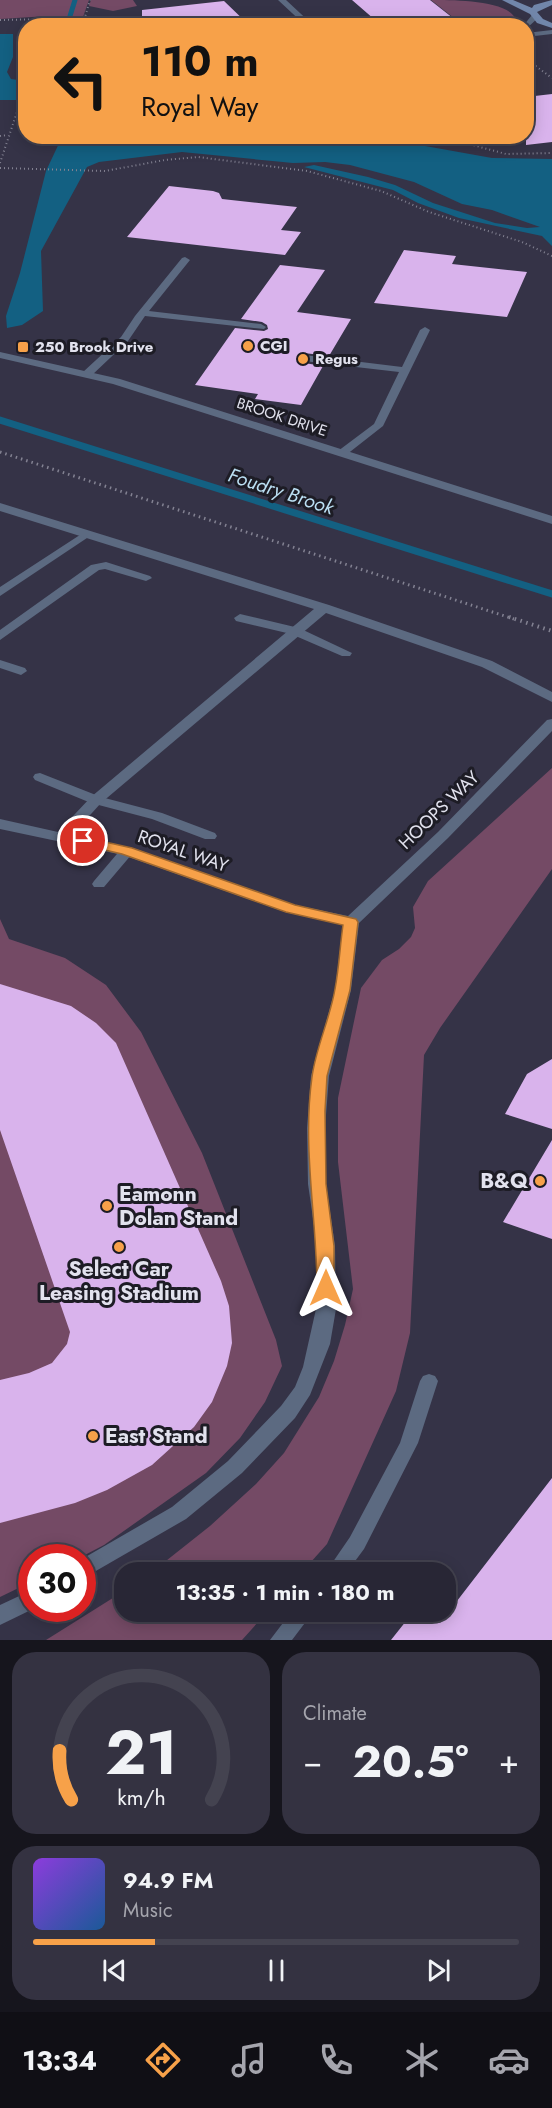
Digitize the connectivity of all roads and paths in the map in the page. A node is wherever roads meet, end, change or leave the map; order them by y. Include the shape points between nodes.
1 (90, 0) edge
2 (282, 0) edge
3 (506, 0) edge
4 (552, 2) edge
5 (534, 15) junction
6 (85, 17) joint
7 (68, 18) edge
8 (302, 18) edge
9 (532, 18) edge
10 (0, 20) edge
11 (18, 20) edge
12 (552, 26) edge
13 (552, 32) edge
14 (534, 34) edge
15 (534, 65) edge
16 (552, 78) edge
17 (18, 108) edge
18 (8, 135) junction
19 (0, 136) edge
20 (472, 144) edge
21 (476, 145) joint
22 (552, 153) edge
23 (0, 163) edge
24 (0, 168) edge
25 (552, 256) edge
26 (185, 260) dead end
27 (144, 313) junction
28 (261, 327) dead end
29 (425, 330) dead end
30 (0, 355) edge
31 (304, 358) dead end
32 (404, 370) junction
33 (87, 374) junction
34 (0, 452) edge
35 (342, 453) junction
36 (0, 507) edge
37 (552, 520) edge
38 (86, 534) junction
39 (146, 578) dead end
40 (0, 592) edge
41 (324, 608) junction
42 (240, 618) dead end
43 (552, 631) edge
44 (295, 632) junction
45 (0, 636) edge
46 (346, 653) dead end
47 (0, 664) edge
48 (21, 671) dead end
49 (552, 698) edge
50 (552, 723) edge
51 (40, 777) dead end
52 (96, 800) junction
53 (0, 824) edge
54 (62, 836) junction
55 (210, 836) dead end
56 (127, 851) junction
57 (99, 884) dead end
58 (351, 922) junction
59 (429, 1381) dead end
60 (96, 1562) edge
61 (343, 1562) edge
62 (18, 1606) edge
63 (0, 1616) edge
64 (295, 1622) edge
65 (280, 1640) edge

1 - 6 path
2 - 8 lane
3 - 5 street
4 - 5 street via 537,7
5 - 9 lane
5 - 12 street
6 - 7 path
10 - 11 path
13 - 14 lane
15 - 16 path
17 - 18 path
18 - 19 path
18 - 23 path
20 - 21 path
21 - 22 path via 506,154
24 - 25 path via 105,171 198,157 308,171 381,191
26 - 27 lane
27 - 28 lane
27 - 33 lane via 125,339
29 - 32 lane
30 - 33 street, BROOK DRIVE
31 - 32 lane
32 - 35 lane via 378,426
33 - 35 street, BROOK DRIVE via 233,416
34 - 43 path
35 - 37 street, BROOK DRIVE
36 - 38 street
38 - 40 lane
38 - 41 street
39 - 45 lane via 106,565 95,567
41 - 44 street
41 - 49 street via 487,664
42 - 44 lane
44 - 46 lane
44 - 52 street
47 - 48 lane
50 - 58 street, HOOPS WAY via 443,836
51 - 52 lane
52 - 54 street
52 - 55 lane via 157,816
53 - 54 street, ROYAL WAY
54 - 56 street, ROYAL WAY
56 - 57 lane
56 - 58 street, ROYAL WAY via 291,909
58 - 60 street via 343,990 320,1076 317,1184 326,1246 326,1309 313,1367 288,1412 235,1467 179,1513
59 - 61 lane via 404,1452
62 - 63 street
64 - 65 lane

